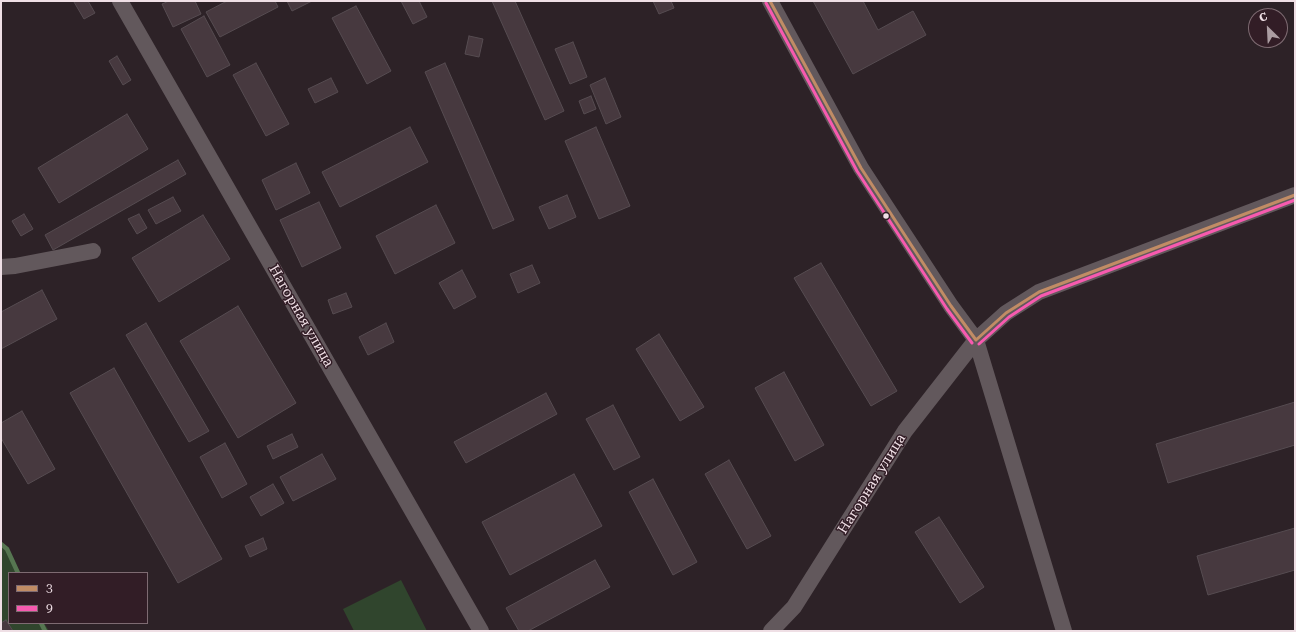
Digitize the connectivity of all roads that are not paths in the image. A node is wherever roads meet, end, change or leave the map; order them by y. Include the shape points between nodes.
1 (120, 1) edge
2 (770, 1) edge
3 (1295, 195) edge
4 (92, 251) dead end
5 (1, 267) edge
6 (976, 340) junction
7 (481, 631) edge
8 (771, 631) edge
9 (1064, 631) edge

1 - 7 street, Нагорная улица
2 - 6 street via 860,168
3 - 6 street, Нагорная улица via 1039,292 1006,313
4 - 5 street
6 - 8 street, Нагорная улица via 905,431 794,607
6 - 9 street

